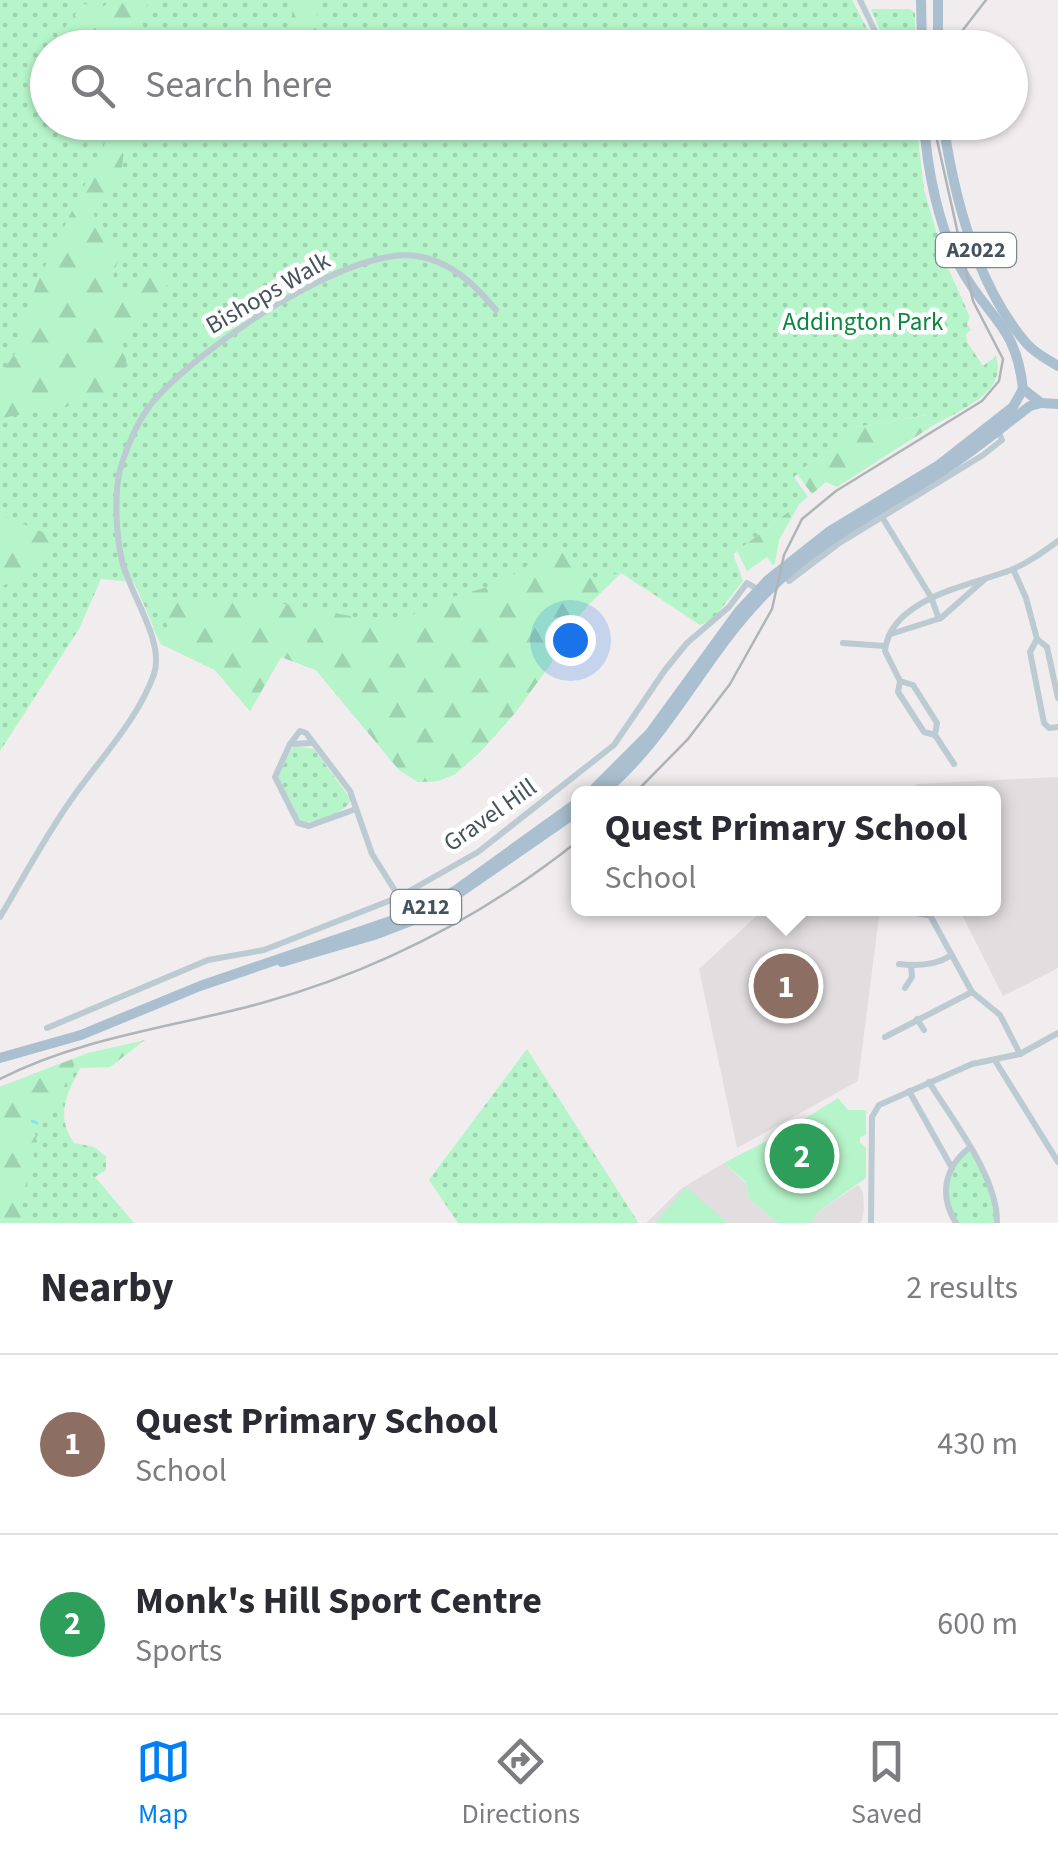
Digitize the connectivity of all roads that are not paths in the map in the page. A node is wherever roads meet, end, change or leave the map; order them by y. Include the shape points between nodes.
1 (860, 0) edge
2 (921, 0) edge
3 (938, 0) edge
4 (874, 30) edge
5 (922, 30) edge
6 (938, 30) edge
7 (927, 140) edge
8 (947, 140) edge
9 (496, 310) dead end
10 (1047, 360) junction
11 (1058, 366) edge
12 (1023, 374) junction
13 (1023, 389) junction
14 (1052, 406) edge
15 (999, 433) junction
16 (882, 517) junction
17 (1058, 541) edge
18 (807, 562) junction
19 (1013, 569) junction
20 (986, 578) junction
21 (790, 581) dead end
22 (755, 586) junction
23 (931, 597) junction
24 (939, 619) junction
25 (890, 634) junction
26 (1037, 640) junction
27 (844, 644) dead end
28 (885, 646) junction
29 (900, 681) junction
30 (1058, 698) edge
31 (1058, 727) edge
32 (935, 735) junction
33 (954, 764) dead end
34 (598, 786) edge
35 (609, 786) edge
36 (571, 807) edge
37 (356, 808) junction
38 (571, 817) edge
39 (399, 897) junction
40 (0, 916) edge
41 (929, 916) edge
42 (950, 956) junction
43 (898, 964) dead end
44 (911, 966) junction
45 (252, 968) junction
46 (176, 974) junction
47 (905, 988) dead end
48 (972, 992) junction
49 (176, 996) junction
50 (918, 1019) junction
51 (47, 1028) dead end
52 (924, 1030) dead end
53 (1058, 1033) edge
54 (885, 1037) dead end
55 (1020, 1054) junction
56 (0, 1061) edge
57 (996, 1062) junction
58 (929, 1082) junction
59 (909, 1091) junction
60 (969, 1148) junction
61 (1058, 1162) edge
62 (952, 1168) junction
63 (870, 1223) edge
64 (956, 1223) edge
65 (997, 1223) edge

1 - 4 street
2 - 5 main road
3 - 6 main road
7 - 12 main road, A2022 via 954,255 1008,334
8 - 10 main road, A2022 via 980,263 1012,324
9 - 40 street, Bishops Walk via 474,283 436,260 390,256 303,290 240,326 154,401 136,426 119,474 118,502 122,559 158,662 135,710
10 - 11 main road
10 - 12 main road
12 - 13 main road
13 - 14 main road
13 - 22 main road, Gravel Hill via 1013,408 939,465
14 - 15 main road via 1030,406
15 - 16 street via 1000,442 983,455
15 - 18 main road
16 - 18 street
16 - 23 street
17 - 19 street
18 - 21 street
18 - 35 main road via 751,609 668,723
19 - 20 street
19 - 26 street
20 - 23 street
20 - 24 street
22 - 34 main road, Gravel Hill via 663,718
22 - 39 street, Gravel Hill via 744,586 687,643 614,745 478,852
23 - 24 street
23 - 25 street
24 - 25 street
25 - 28 street
26 - 30 street via 1047,646
26 - 31 street via 1030,652 1044,724
27 - 28 street
28 - 29 street
29 - 32 street via 898,692 924,732
29 - 32 street via 911,683 937,723
32 - 33 street
36 - 45 main road, Gravel Hill / A212 via 430,905
37 - 37 street via 350,791 300,731 275,778 298,823 309,826
37 - 39 street via 372,854
38 - 45 main road, Gravel Hill / A212 via 429,914
39 - 46 street, Gravel Hill via 264,950 208,960
41 - 42 street
42 - 44 street
42 - 48 street
43 - 44 street
44 - 47 street
45 - 49 main road, Gravel Hill / A212
46 - 49 street
46 - 51 street, Gravel Hill
48 - 50 street
48 - 55 street via 1000,1015
49 - 56 main road, Gravel Hill / A212
50 - 52 street
50 - 54 street
53 - 55 street
55 - 57 street
57 - 58 street
57 - 61 street
58 - 59 street
58 - 60 street
59 - 62 street
59 - 63 street via 879,1105 872,1117
60 - 62 street
60 - 65 street via 993,1194
62 - 64 street via 946,1199

